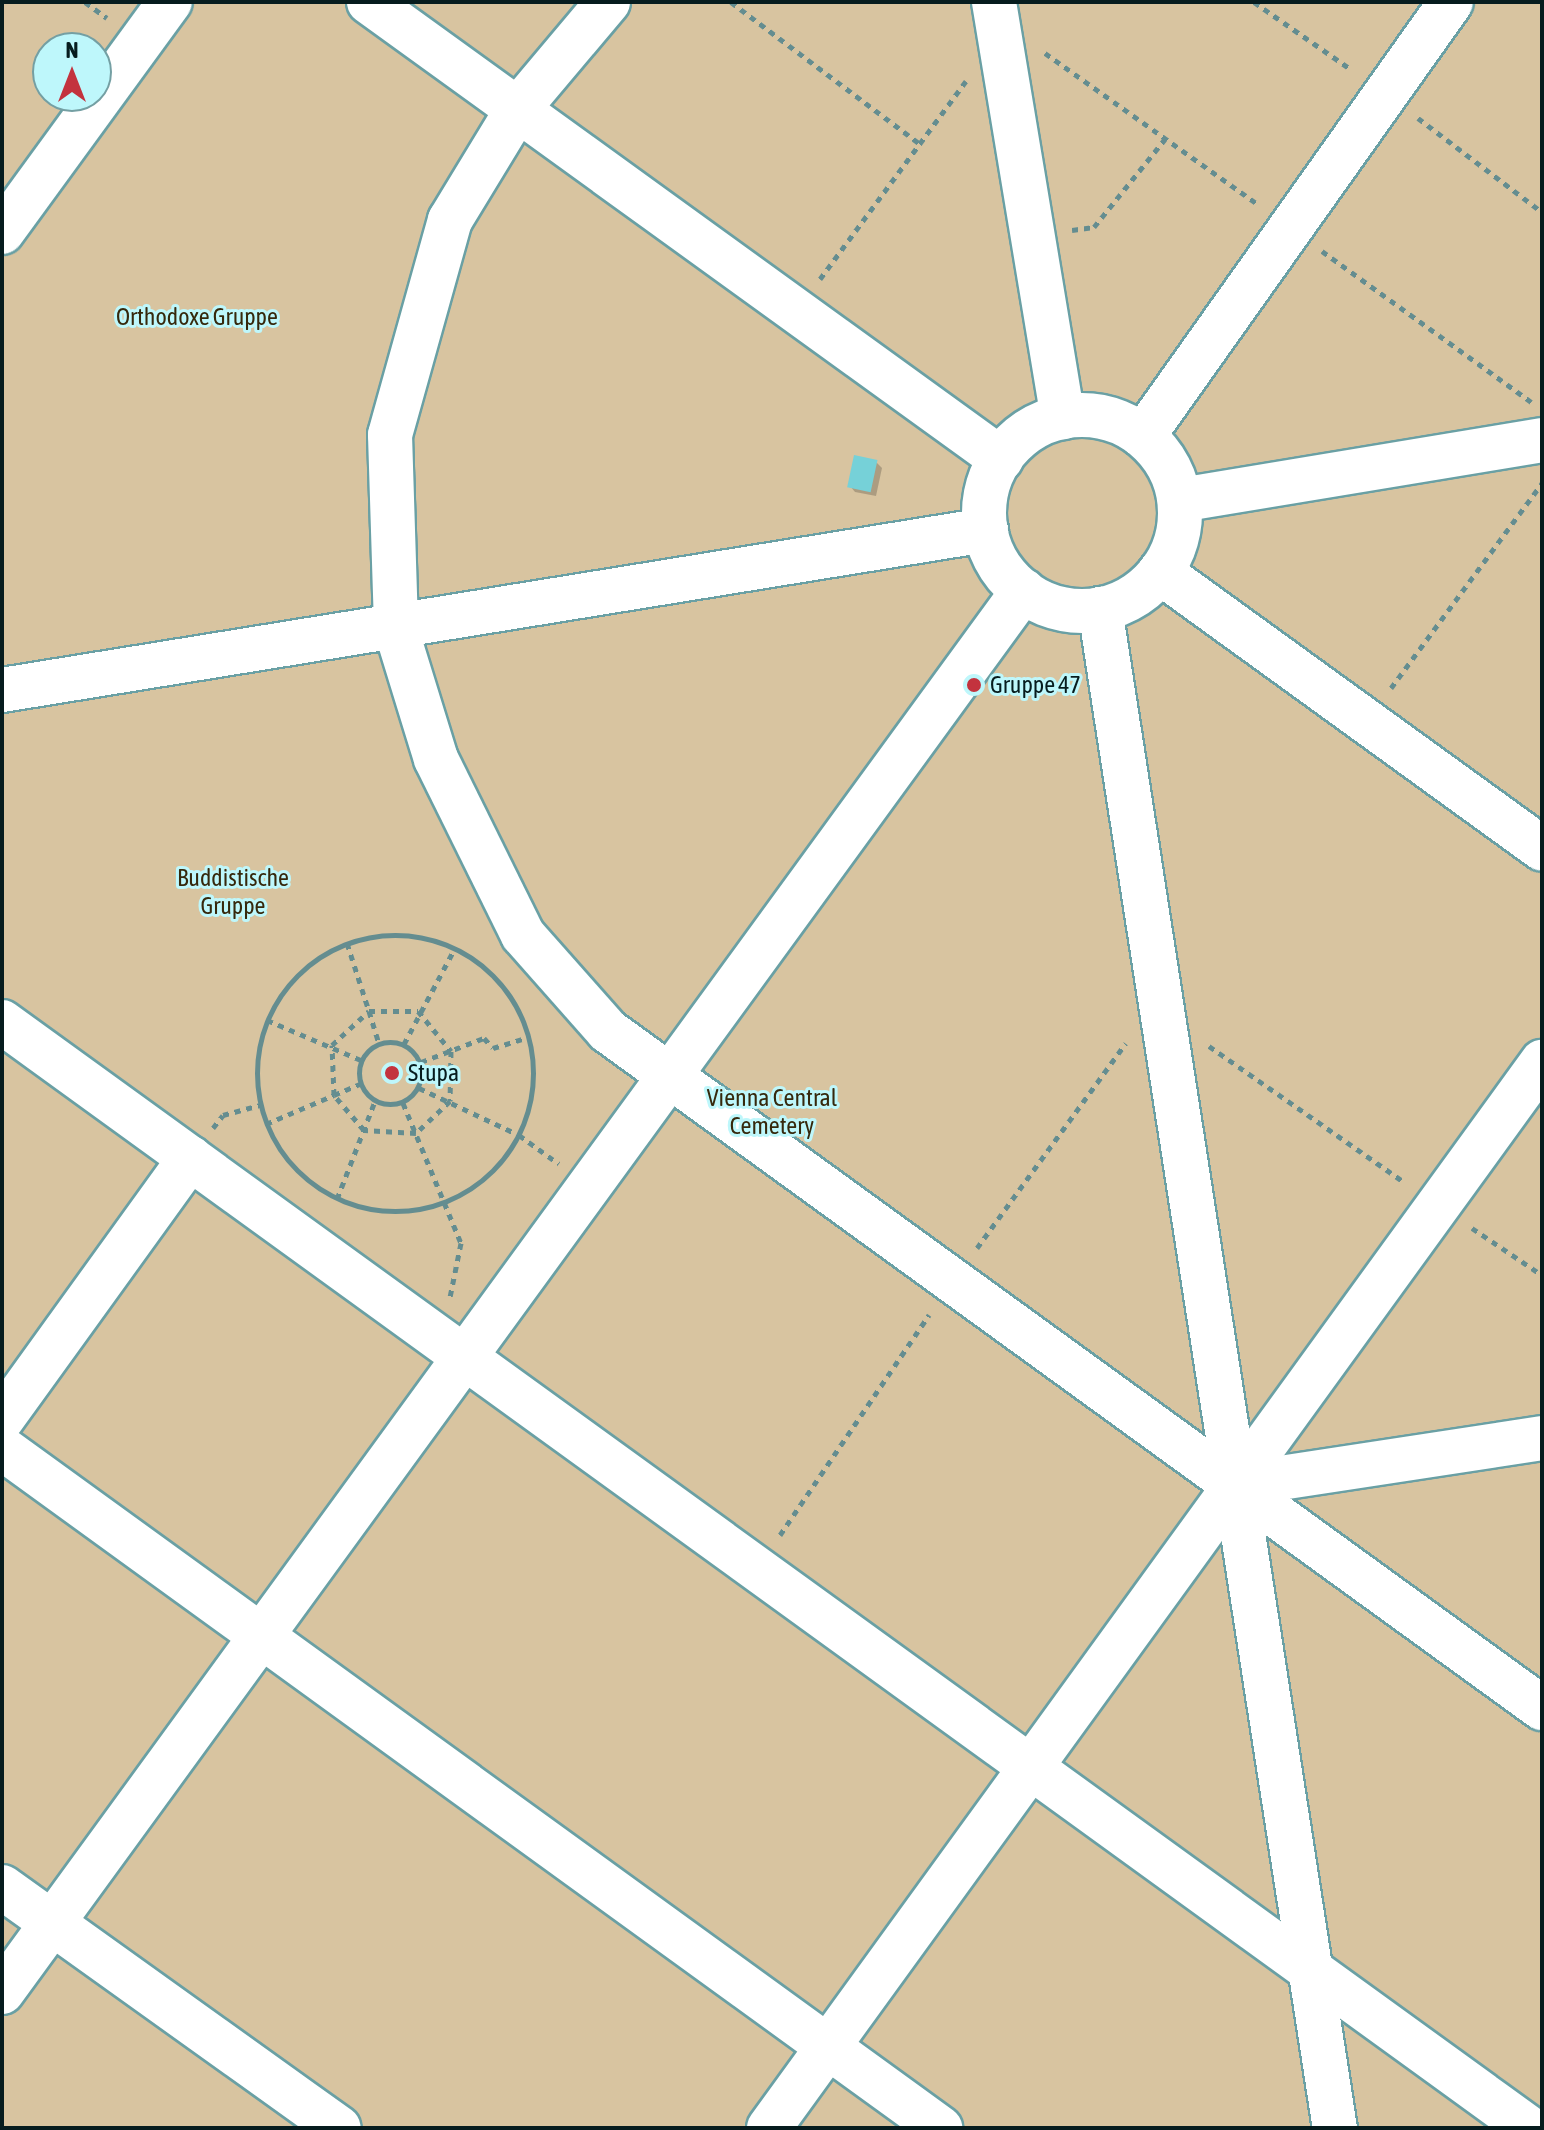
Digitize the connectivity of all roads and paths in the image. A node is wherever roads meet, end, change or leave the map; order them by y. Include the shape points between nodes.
1 (170, 2) edge
2 (369, 2) edge
3 (608, 2) edge
4 (731, 2) edge
5 (1451, 2) edge
6 (997, 19) edge
7 (517, 110) junction
8 (1165, 139) dead end
9 (920, 144) junction
10 (2, 232) edge
11 (1033, 237) junction
12 (797, 311) junction
13 (1063, 417) junction
14 (1143, 436) junction
15 (1542, 440) edge
16 (1001, 459) junction
17 (1542, 483) edge
18 (1180, 500) junction
19 (986, 530) junction
20 (1160, 572) junction
21 (1023, 591) junction
22 (1100, 609) junction
23 (396, 629) junction
24 (2, 690) edge
25 (1367, 722) junction
26 (1542, 849) edge
27 (347, 943) junction
28 (455, 948) junction
29 (369, 1011) junction
30 (418, 1011) junction
31 (1160, 1012) junction
32 (267, 1020) junction
33 (2, 1022) edge
34 (529, 1037) junction
35 (379, 1043) junction
36 (404, 1044) junction
37 (332, 1045) junction
38 (451, 1051) junction
39 (361, 1060) junction
40 (1542, 1062) edge
41 (421, 1063) junction
42 (672, 1079) junction
43 (360, 1084) junction
44 (419, 1088) junction
45 (334, 1095) junction
46 (375, 1101) junction
47 (450, 1101) junction
48 (403, 1103) junction
49 (266, 1124) junction
50 (364, 1130) junction
51 (416, 1133) junction
52 (519, 1135) junction
53 (190, 1158) junction
54 (337, 1199) junction
55 (445, 1202) junction
56 (1438, 1205) junction
57 (1542, 1275) edge
58 (952, 1281) junction
59 (454, 1351) junction
60 (2, 1419) edge
61 (1542, 1438) edge
62 (2, 1448) edge
63 (1235, 1485) junction
64 (757, 1569) junction
65 (262, 1637) junction
66 (1542, 1708) edge
67 (1032, 1766) junction
68 (2, 1887) edge
69 (52, 1922) junction
70 (1309, 1967) junction
71 (2, 1992) edge
72 (828, 2048) junction
73 (339, 2128) edge
74 (769, 2128) edge
75 (940, 2128) edge
76 (1335, 2128) edge
77 (1529, 2128) edge

1 - 10 lane
2 - 7 lane
3 - 7 lane
4 - 9 path
5 - 14 lane
6 - 9 path
6 - 11 lane
7 - 12 lane
7 - 23 lane via 450,220 390,435
8 - 11 path via 1094,227
9 - 12 path
11 - 13 lane
12 - 16 lane
13 - 14 lane via 1105,418
13 - 16 lane via 1028,432
14 - 18 lane via 1173,475
15 - 18 lane
16 - 19 lane via 986,493
17 - 25 path
18 - 20 lane via 1173,550
19 - 21 lane via 999,564
19 - 23 lane
20 - 22 lane via 1144,590
20 - 25 lane
21 - 22 lane via 1060,608
21 - 42 lane
22 - 31 lane
23 - 24 lane
23 - 42 lane via 436,759 523,935 608,1031
25 - 26 lane
27 - 28 path via 383,935 420,937
27 - 29 path
27 - 32 path via 314,961 286,987
28 - 30 path
28 - 34 path via 488,970 513,1000
29 - 30 path
29 - 35 path
29 - 37 path
30 - 36 path
30 - 38 path
31 - 56 path
31 - 58 path via 1140,1024
31 - 63 lane
32 - 37 path
32 - 49 path via 256,1076
33 - 53 lane
34 - 38 path via 493,1048 484,1038
34 - 52 path via 533,1081
35 - 36 path
35 - 39 path
36 - 41 path
37 - 39 path
37 - 45 path
38 - 41 path
38 - 47 path
39 - 43 path
40 - 56 lane
41 - 44 path
42 - 58 lane
42 - 59 lane
43 - 45 path
43 - 46 path
44 - 47 path
44 - 48 path
45 - 49 path
45 - 50 path
46 - 48 path
46 - 50 path
47 - 51 path
47 - 52 path
48 - 51 path
49 - 54 path via 299,1172
50 - 51 path
50 - 54 path
51 - 55 path
52 - 55 path via 475,1187
53 - 59 lane
53 - 60 lane
54 - 55 path via 372,1210 409,1211
55 - 59 path via 461,1243
56 - 57 path
56 - 63 lane
58 - 63 lane
58 - 64 path
59 - 64 lane
59 - 65 lane
61 - 63 lane
62 - 65 lane
63 - 66 lane
63 - 67 lane
63 - 70 lane
64 - 67 lane
65 - 69 lane
65 - 72 lane
67 - 70 lane
67 - 72 lane
68 - 69 lane
69 - 71 lane
69 - 73 lane
70 - 76 lane
70 - 77 lane
72 - 74 lane
72 - 75 lane

